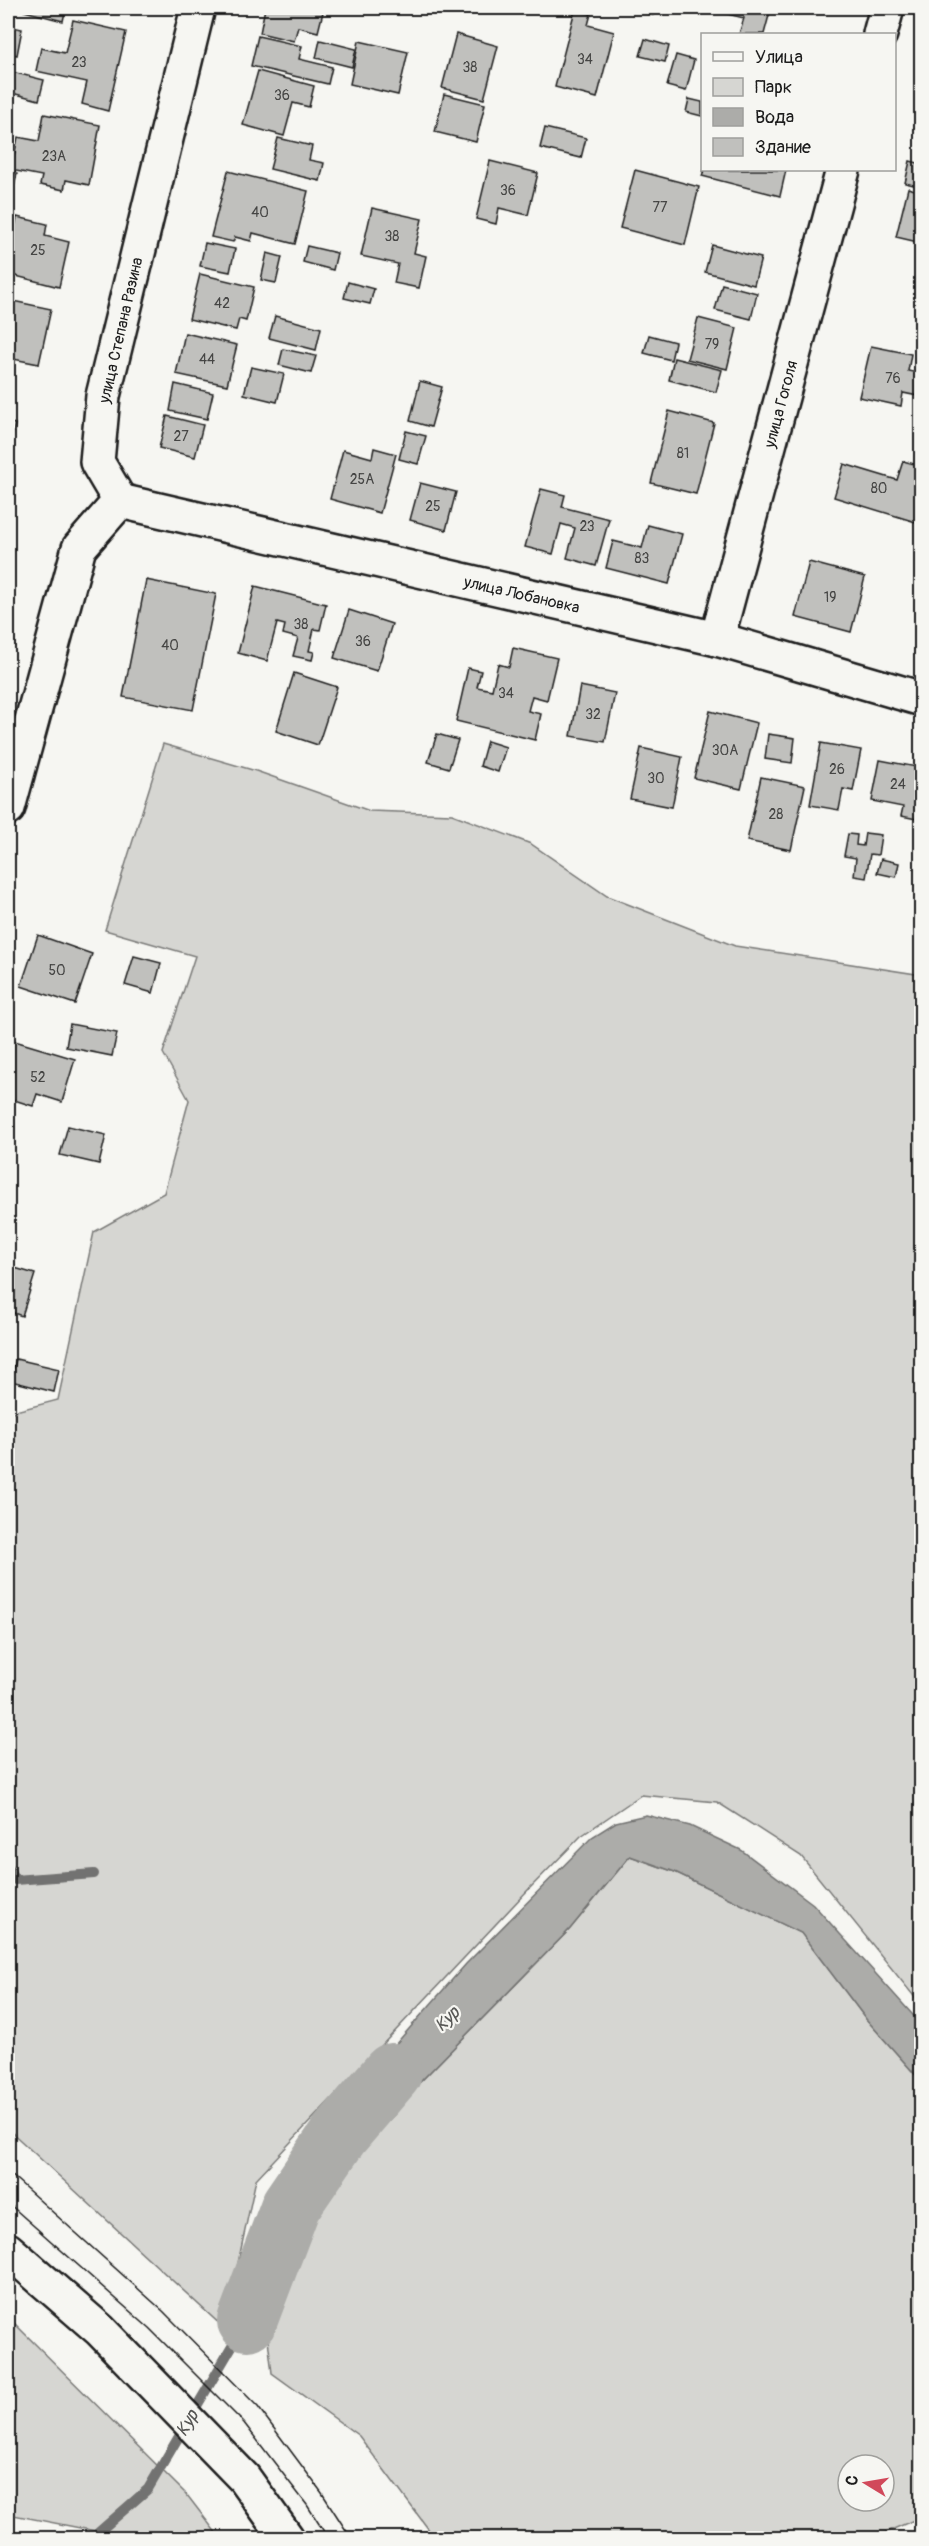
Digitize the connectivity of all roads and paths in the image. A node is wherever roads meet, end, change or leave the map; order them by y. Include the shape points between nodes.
1 (198, 8) edge
2 (887, 8) edge
3 (880, 33) edge
4 (843, 171) edge
5 (120, 501) junction
6 (717, 639) junction
7 (921, 699) edge
8 (8, 808) edge
9 (8, 2250) edge
10 (288, 2538) edge

1 - 5 street, улица Степана Разина via 103,396 97,462
2 - 3 street
4 - 6 street, улица Гоголя
5 - 6 street, улица Лобановка
5 - 8 street via 79,548
6 - 7 street, улица Лобановка
9 - 10 street via 100,2330 244,2478

